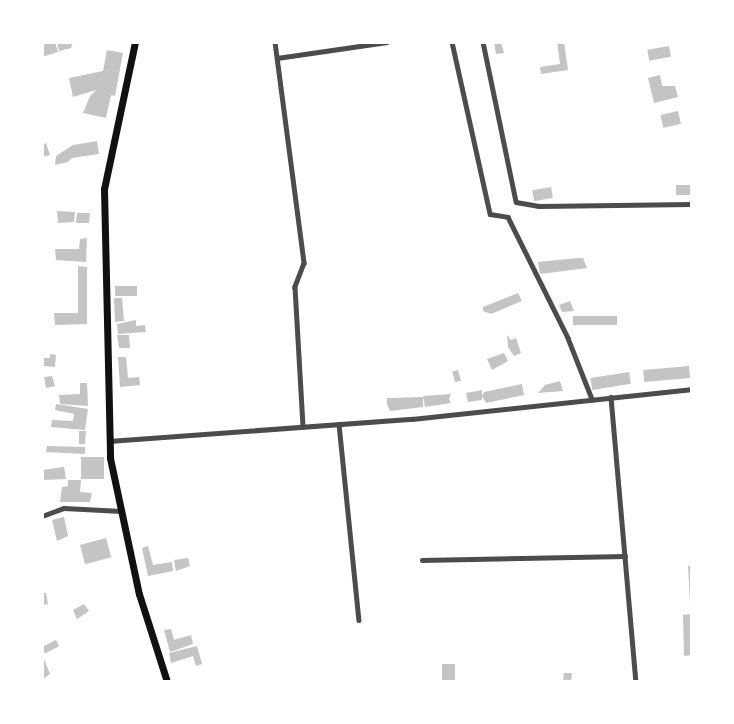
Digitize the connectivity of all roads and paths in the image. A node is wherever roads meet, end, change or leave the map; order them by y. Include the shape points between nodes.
1 (135, 42) edge
2 (276, 42) edge
3 (387, 42) edge
4 (452, 42) edge
5 (483, 42) edge
6 (278, 58) junction
7 (692, 204) edge
8 (692, 389) edge
9 (611, 397) junction
10 (592, 399) junction
11 (339, 424) junction
12 (303, 427) junction
13 (109, 441) junction
14 (121, 512) junction
15 (42, 516) edge
16 (625, 556) junction
17 (422, 560) dead end
18 (359, 620) dead end
19 (167, 682) edge
20 (636, 682) edge

1 - 13 main road via 104,189
2 - 6 street
3 - 6 street
4 - 10 street via 490,214 508,217 568,338
5 - 7 street via 516,202 539,206
6 - 12 street via 304,263 295,287
8 - 9 street
9 - 10 street
9 - 16 street
10 - 11 street
11 - 12 street
11 - 18 street
12 - 13 street
13 - 14 main road
14 - 15 street via 64,508
14 - 19 main road via 140,594
16 - 17 street
16 - 20 street

